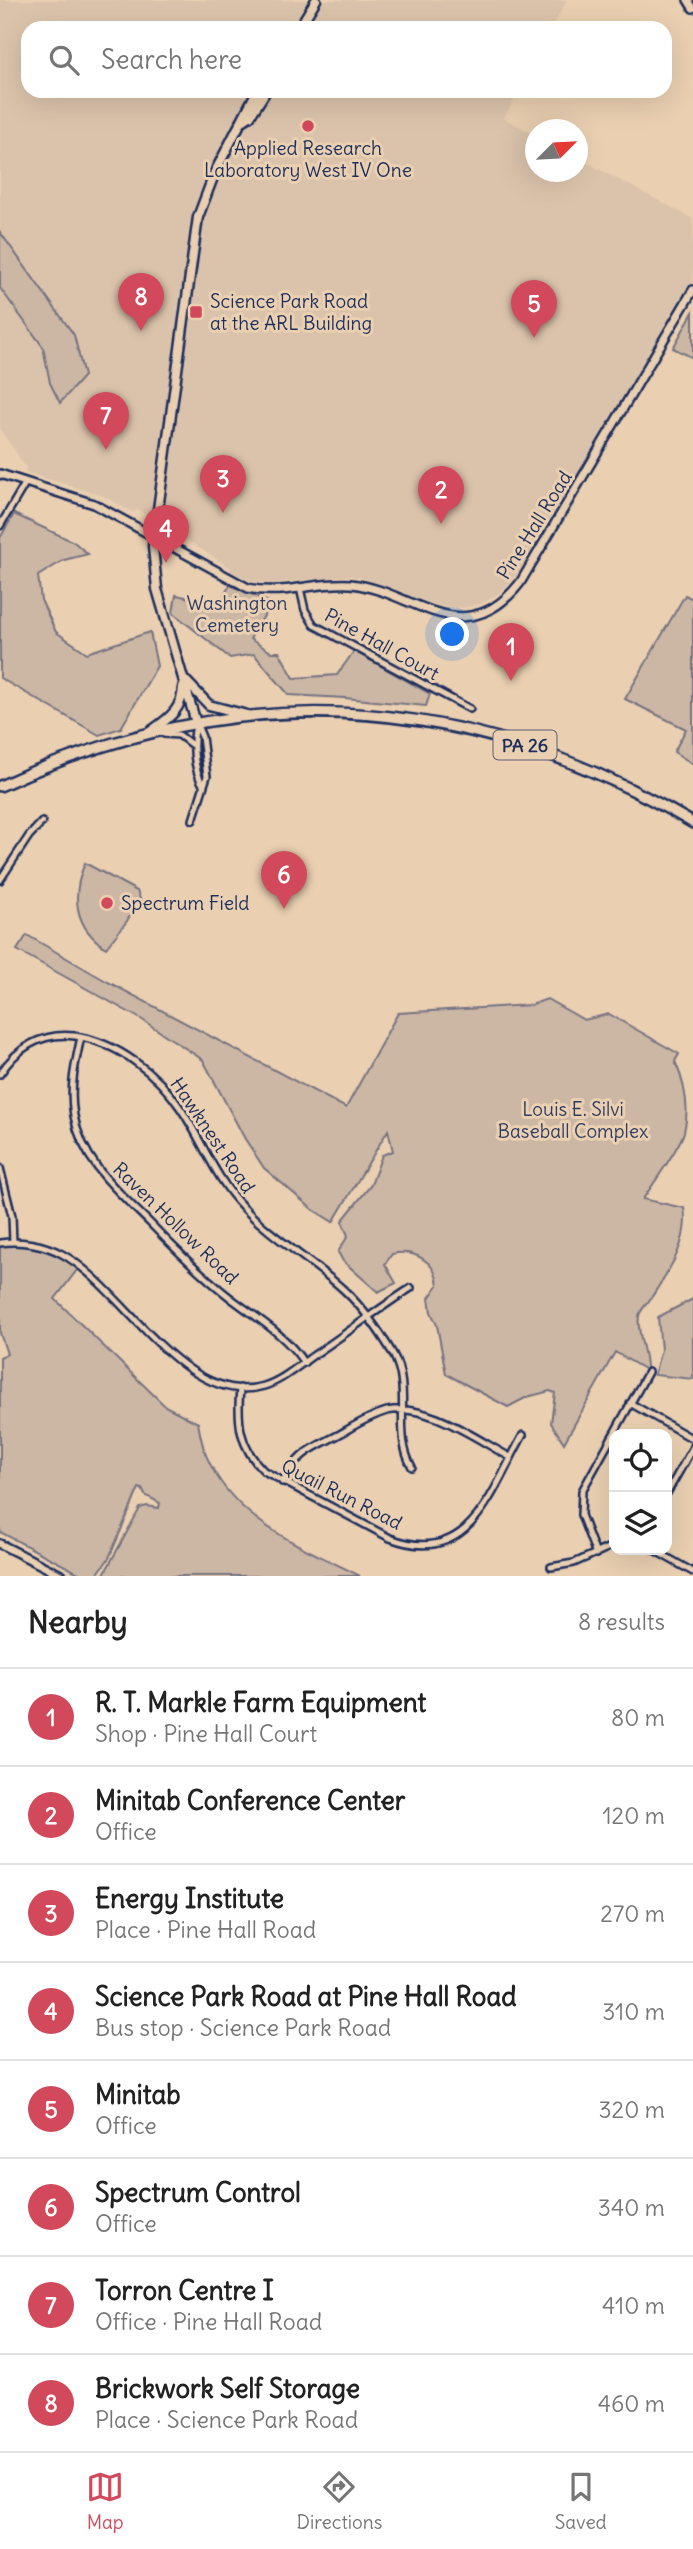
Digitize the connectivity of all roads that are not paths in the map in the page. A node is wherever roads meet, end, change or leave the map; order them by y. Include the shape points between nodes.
1 (316, 0) edge
2 (688, 0) edge
3 (693, 8) edge
4 (303, 21) edge
5 (253, 98) edge
6 (262, 98) edge
7 (244, 120) junction
8 (693, 290) edge
9 (0, 474) edge
10 (26, 482) junction
11 (0, 526) edge
12 (154, 536) junction
13 (300, 588) junction
14 (181, 673) junction
15 (470, 709) dead end
16 (247, 715) junction
17 (196, 723) junction
18 (147, 734) junction
19 (195, 750) junction
20 (203, 785) junction
21 (0, 786) edge
22 (193, 820) dead end
23 (42, 822) dead end
24 (693, 823) edge
25 (0, 880) edge
26 (81, 1037) junction
27 (0, 1074) edge
28 (0, 1168) edge
29 (13, 1241) junction
30 (0, 1243) edge
31 (411, 1288) dead end
32 (368, 1318) junction
33 (304, 1363) junction
34 (648, 1371) dead end
35 (240, 1388) junction
36 (631, 1403) junction
37 (403, 1409) junction
38 (523, 1435) dead end
39 (693, 1439) edge
40 (693, 1447) edge
41 (510, 1457) junction
42 (412, 1467) dead end
43 (282, 1482) junction
44 (668, 1492) edge
45 (0, 1544) edge
46 (609, 1547) edge
47 (596, 1553) junction
48 (663, 1555) edge
49 (551, 1567) dead end
50 (693, 1572) edge
51 (63, 1576) edge

1 - 4 main road
2 - 3 street
5 - 7 main road
6 - 7 main road
7 - 12 main road via 215,172 198,217
8 - 13 street, Pine Hall Road via 520,583 501,601 475,614 449,616 355,584
9 - 10 street, Pine Hall Road
10 - 11 street
10 - 12 street, Pine Hall Road via 94,504
12 - 13 street, Pine Hall Road via 248,588
12 - 14 main road via 157,589
13 - 15 street, Pine Hall Court via 314,625
14 - 16 main road via 209,705
14 - 17 main road
14 - 18 main road via 179,706
16 - 17 main road, PA 26
16 - 24 main road, PA 26 via 370,714 481,732 579,764
17 - 18 main road, PA 26
17 - 19 street
17 - 20 street via 202,737
18 - 19 street via 179,735
18 - 21 main road, PA 26 via 85,751
19 - 20 street
20 - 22 street
23 - 25 street
26 - 27 street, Hawknest Road via 58,1035 31,1043
26 - 32 street, Hawknest Road via 125,1056 159,1082 181,1108 216,1172 243,1207 343,1290
26 - 33 street, Raven Hollow Road via 72,1105 77,1132 90,1157 196,1270 289,1344
28 - 29 street
29 - 30 street
29 - 35 street via 65,1255 191,1368 220,1385
31 - 32 street
32 - 33 street
32 - 37 street, Hawknest Road via 398,1364
33 - 35 street via 274,1382
34 - 36 street
35 - 43 street, Quail Run Road via 238,1419 244,1445 260,1467
36 - 39 street
36 - 47 street via 582,1491 581,1515
37 - 41 street via 433,1416
37 - 42 street, Hawknest Road via 404,1450
37 - 43 street via 374,1416 308,1450
38 - 41 street, Quail Run Road
40 - 44 street
41 - 43 street, Quail Run Road via 472,1524 453,1537 425,1544 390,1538
45 - 51 street
46 - 47 street
47 - 49 street
48 - 50 street

